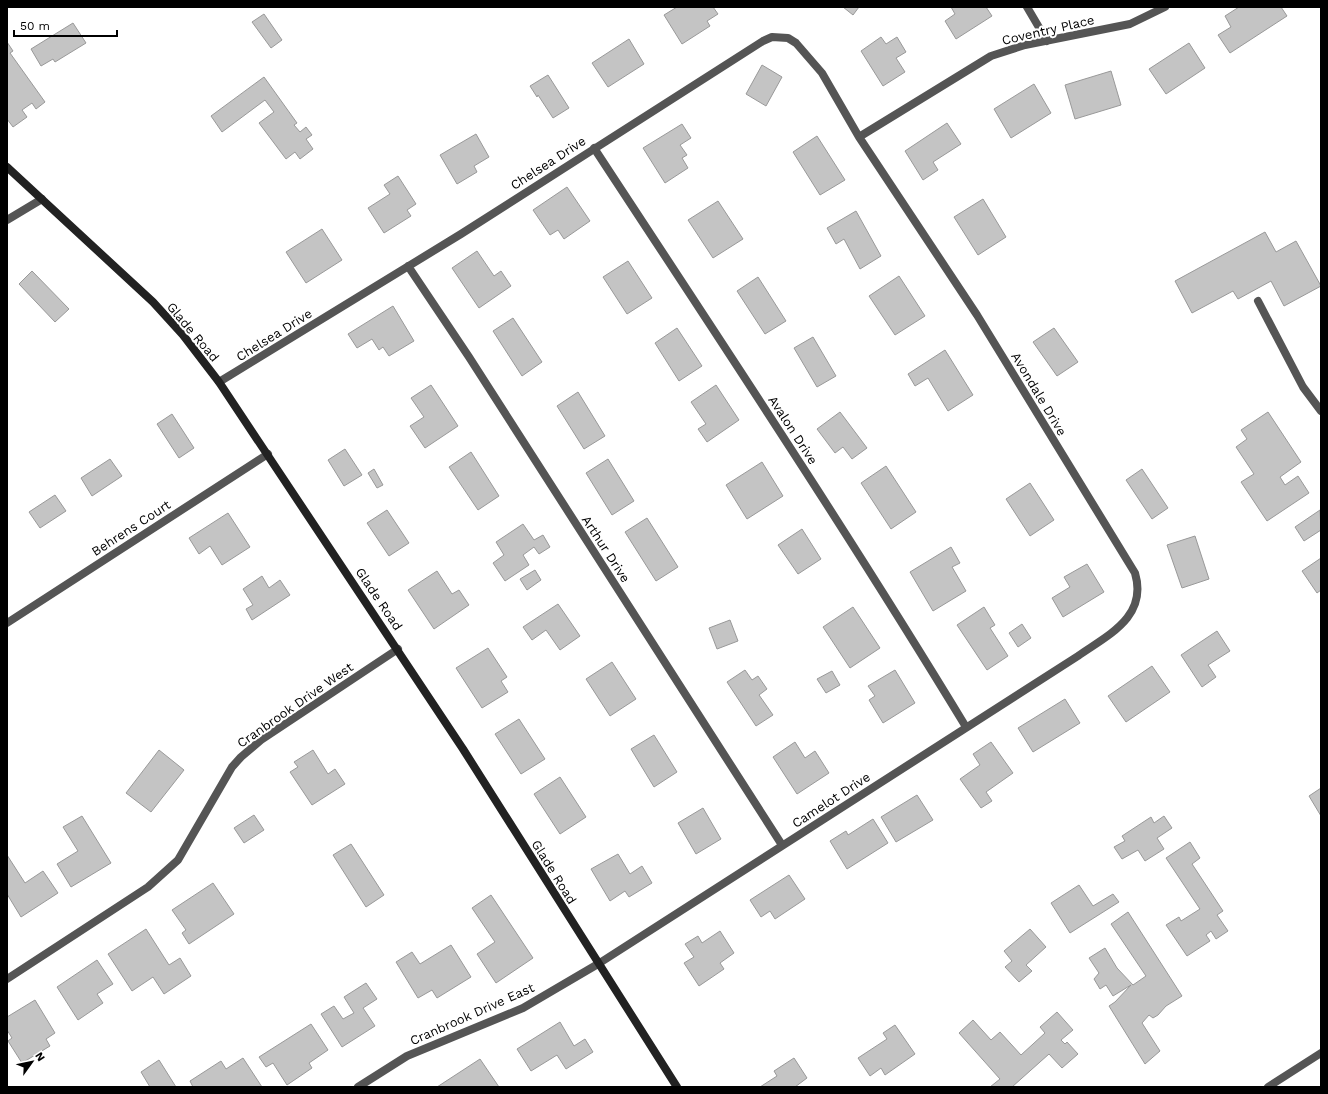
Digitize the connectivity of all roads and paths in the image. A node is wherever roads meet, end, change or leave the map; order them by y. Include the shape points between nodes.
1 (1027, 7) edge
2 (1165, 7) edge
3 (1047, 41) junction
4 (859, 137) junction
5 (594, 148) junction
6 (7, 167) edge
7 (42, 199) junction
8 (7, 220) edge
9 (408, 266) junction
10 (1258, 301) dead end
11 (219, 382) junction
12 (1321, 411) edge
13 (268, 454) junction
14 (7, 623) edge
15 (398, 649) junction
16 (1078, 656) joint
17 (966, 727) junction
18 (782, 845) junction
19 (598, 964) junction
20 (7, 979) edge
21 (1321, 1053) edge
22 (358, 1087) edge
23 (677, 1087) edge
24 (1268, 1087) edge

1 - 3 street
2 - 3 street, Coventry Place via 1130,24
3 - 4 street, Coventry Place via 991,56
4 - 5 street, Chelsea Drive via 822,73 796,43 788,38 772,37
4 - 16 street, Avondale Drive via 977,315 1135,573 1138,585 1135,607 1130,616
5 - 9 street, Chelsea Drive
5 - 17 street, Avalon Drive via 909,632
6 - 7 main road, Glade Road
7 - 8 street
7 - 11 main road, Glade Road via 153,302 183,335
9 - 11 street, Chelsea Drive
9 - 18 street, Arthur Drive
10 - 12 street via 1303,387
11 - 13 main road, Glade Road
13 - 14 street, Behrens Court
13 - 15 main road, Glade Road
15 - 19 main road, Glade Road
15 - 20 street, Cranbrook Drive West via 240,756 178,860 148,887
16 - 17 street, Camelot Drive
17 - 18 street, Camelot Drive
18 - 19 street, Camelot Drive
19 - 22 street, Cranbrook Drive East via 523,1008 407,1056
19 - 23 main road, Glade Road
21 - 24 street

